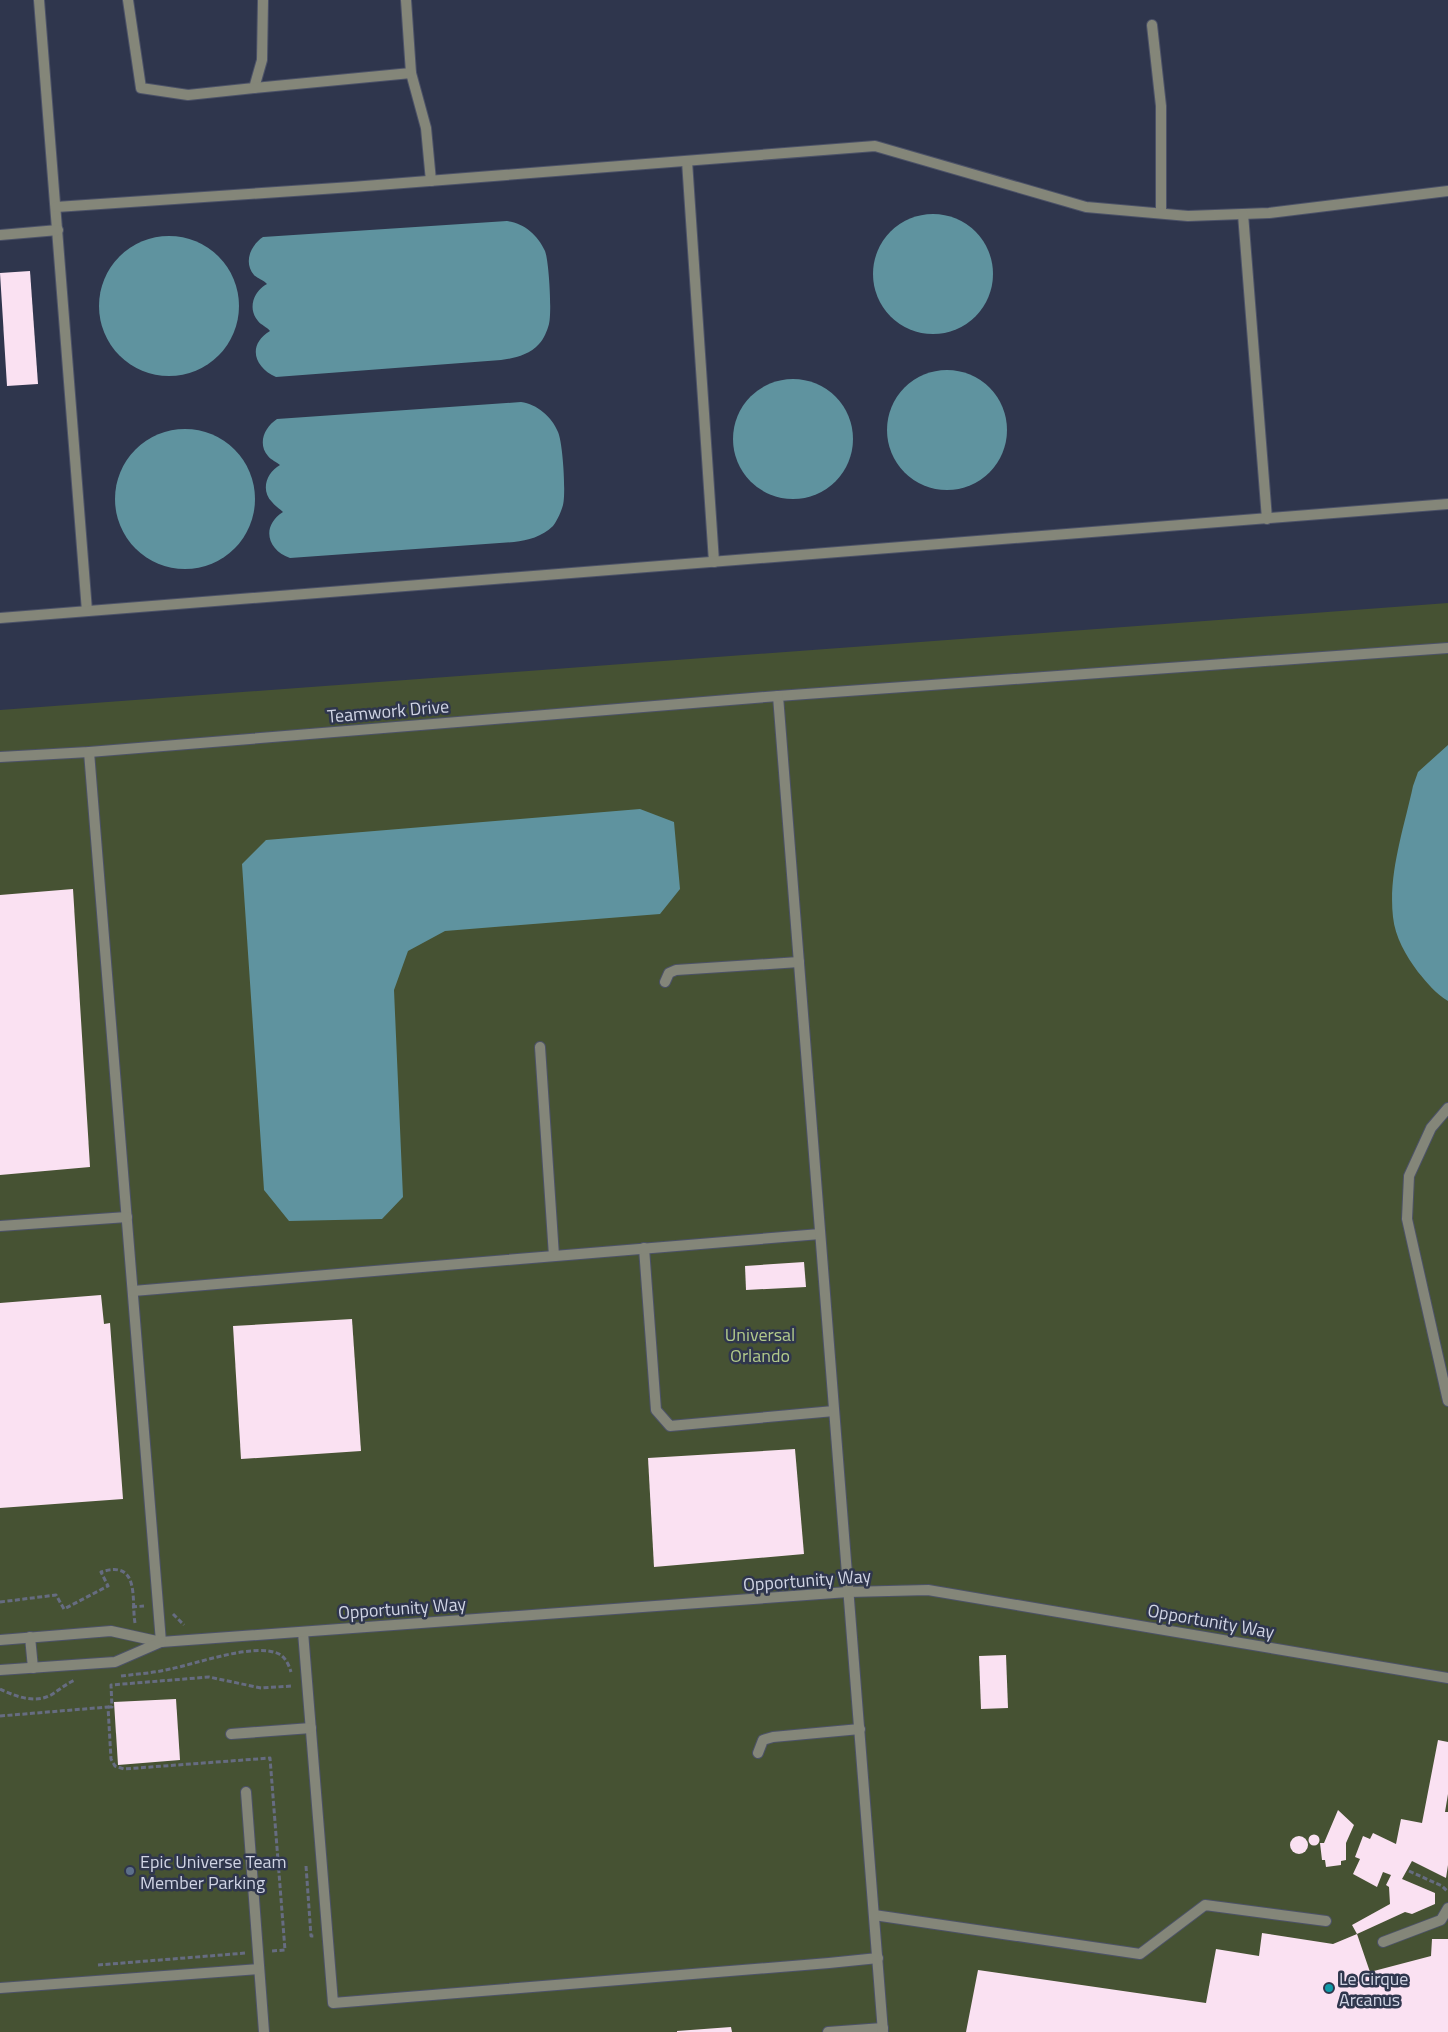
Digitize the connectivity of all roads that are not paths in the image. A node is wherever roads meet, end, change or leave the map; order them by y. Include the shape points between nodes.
1 (40, 0) edge
2 (128, 0) edge
3 (263, 0) edge
4 (406, 0) edge
5 (1152, 25) dead end
6 (411, 72) junction
7 (254, 88) junction
8 (687, 161) junction
9 (430, 181) junction
10 (1448, 191) edge
11 (56, 207) junction
12 (1161, 213) junction
13 (1243, 214) junction
14 (58, 230) junction
15 (0, 235) edge
16 (1448, 504) edge
17 (1267, 519) junction
18 (714, 562) junction
19 (87, 611) junction
20 (0, 618) edge
21 (1448, 648) edge
22 (778, 696) junction
23 (89, 752) junction
24 (0, 757) edge
25 (799, 962) junction
26 (665, 982) dead end
27 (540, 1047) dead end
28 (1448, 1108) edge
29 (127, 1217) junction
30 (0, 1226) edge
31 (820, 1234) junction
32 (644, 1248) junction
33 (554, 1256) junction
34 (133, 1291) junction
35 (1448, 1401) edge
36 (834, 1411) junction
37 (848, 1592) junction
38 (303, 1632) junction
39 (30, 1637) junction
40 (0, 1640) edge
41 (161, 1642) junction
42 (33, 1668) junction
43 (0, 1670) edge
44 (1448, 1678) edge
45 (311, 1728) junction
46 (860, 1729) junction
47 (230, 1734) dead end
48 (758, 1754) dead end
49 (246, 1792) dead end
50 (1448, 1908) edge
51 (874, 1915) junction
52 (1326, 1921) dead end
53 (1383, 1942) dead end
54 (878, 1958) junction
55 (259, 1969) junction
56 (0, 1988) edge
57 (883, 2030) edge
58 (264, 2032) edge
59 (828, 2032) edge

1 - 11 street
2 - 7 street via 142,88 188,95
3 - 7 street via 262,60
4 - 6 street
5 - 12 street via 1162,106
6 - 7 street
6 - 9 street via 426,128
8 - 9 street
8 - 12 street via 875,146 1086,207
8 - 18 street
9 - 11 street
10 - 13 street
11 - 14 street
12 - 13 street via 1188,216
13 - 17 street
14 - 15 street
14 - 19 street
16 - 17 street
17 - 18 street
18 - 19 street
19 - 20 street
21 - 22 street, Teamwork Drive
22 - 23 street, Teamwork Drive
22 - 25 street
23 - 24 street, Teamwork Drive
23 - 29 street
25 - 26 street via 676,970 669,973
25 - 31 street
27 - 33 street
28 - 35 street via 1431,1128 1409,1176 1407,1219
29 - 30 street
29 - 34 street
31 - 32 street
31 - 36 street
32 - 33 street
32 - 36 street via 656,1410 670,1426
33 - 34 street
34 - 41 street
36 - 37 street
37 - 38 street, Opportunity Way
37 - 44 street, Opportunity Way via 928,1590
37 - 46 street
38 - 41 street, Opportunity Way
38 - 45 street
39 - 40 street, Opportunity Way
39 - 41 street, Opportunity Way via 111,1630
39 - 42 street
41 - 42 street, Opportunity Way via 115,1662
42 - 43 street, Opportunity Way
45 - 47 street
45 - 54 street via 333,2003
46 - 48 street via 773,1737 763,1740
46 - 51 street
49 - 55 street
50 - 53 street via 1441,1920
51 - 52 street via 1140,1954 1205,1905
51 - 54 street
54 - 57 street
55 - 56 street
55 - 58 street
57 - 59 street

